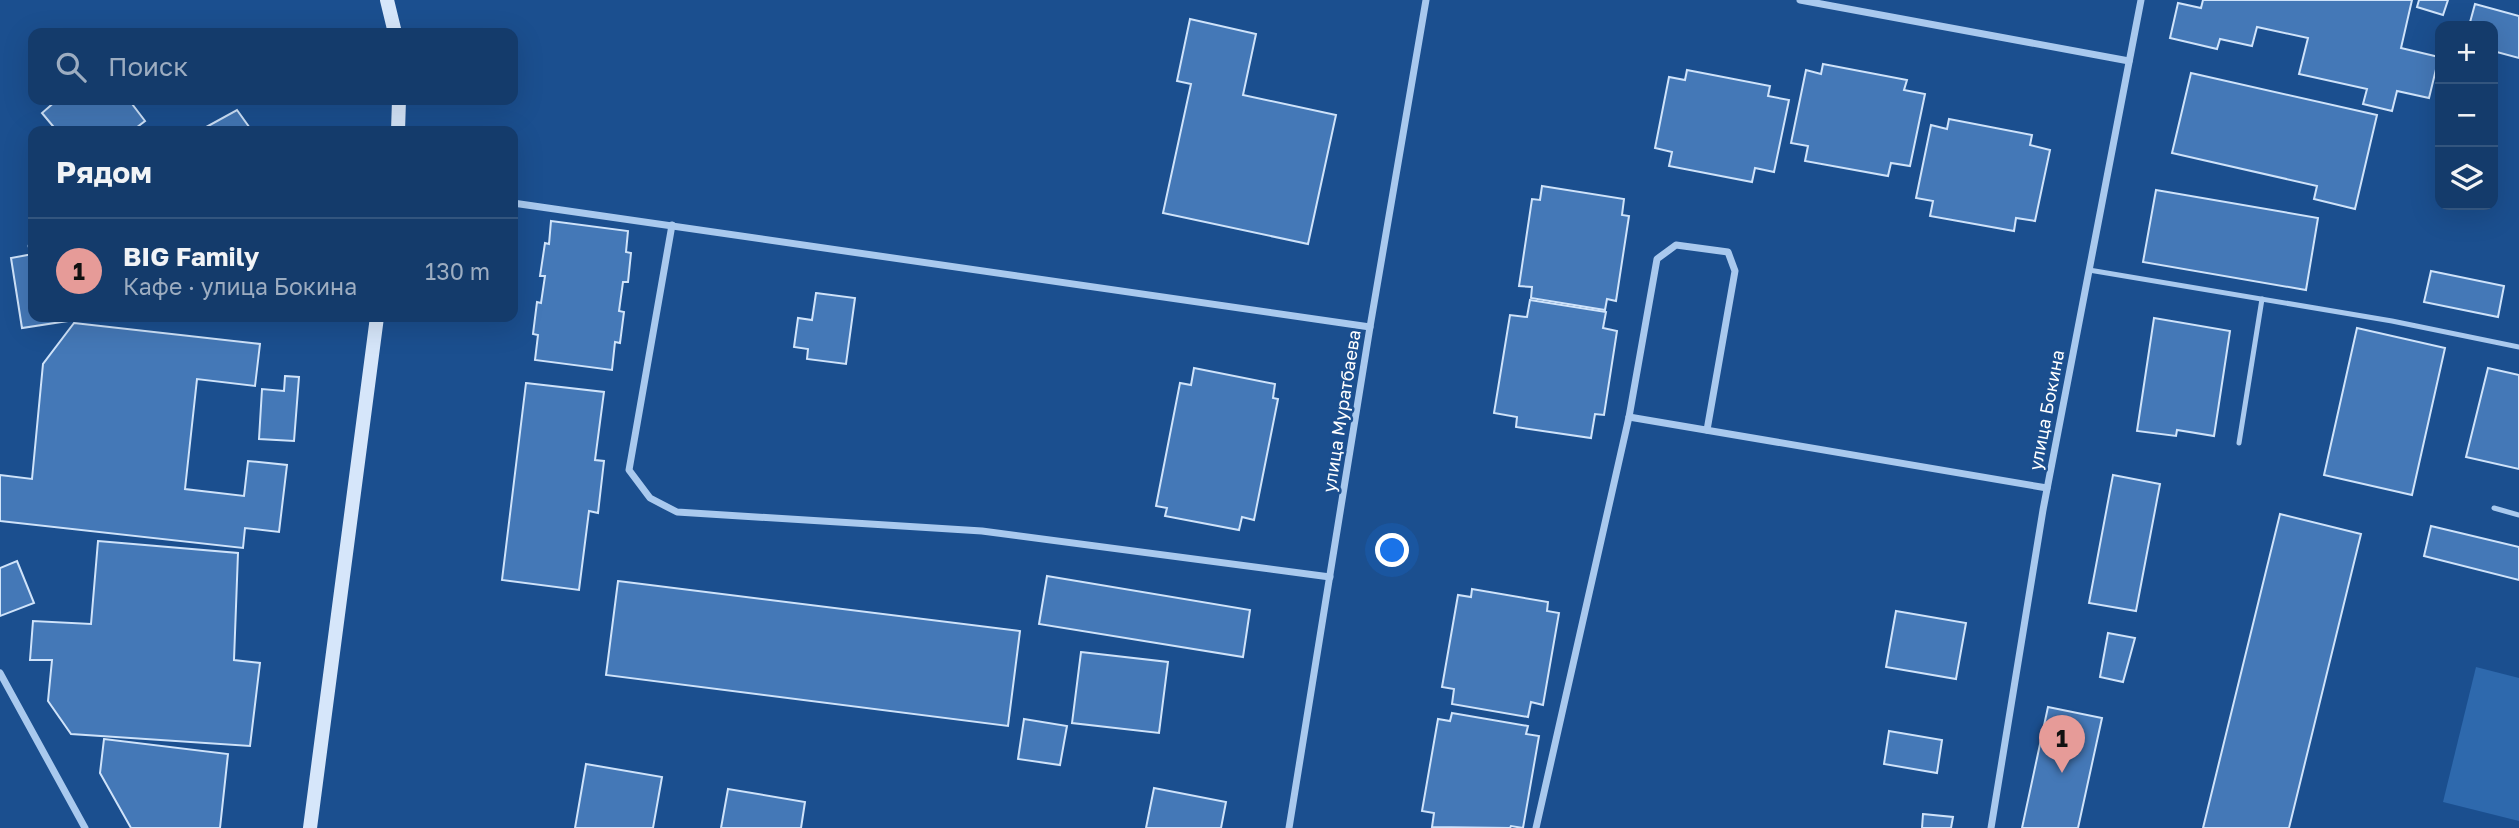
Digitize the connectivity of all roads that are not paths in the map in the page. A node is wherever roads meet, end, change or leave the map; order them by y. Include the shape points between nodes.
1 (387, 0) edge
2 (1426, 0) edge
3 (1800, 0) edge
4 (2141, 0) edge
5 (394, 28) edge
6 (2129, 61) junction
7 (400, 105) edge
8 (398, 126) edge
9 (518, 204) edge
10 (672, 225) junction
11 (2089, 270) junction
12 (2262, 299) junction
13 (376, 322) edge
14 (1370, 327) junction
15 (2519, 347) edge
16 (1629, 417) junction
17 (1707, 430) junction
18 (2239, 443) dead end
19 (2047, 488) junction
20 (2494, 508) dead end
21 (2519, 515) edge
22 (1330, 578) junction
23 (0, 673) edge
24 (85, 828) edge
25 (310, 828) edge
26 (1289, 828) edge
27 (1536, 828) edge
28 (1991, 828) edge

1 - 5 street
2 - 14 street, улица Муратбаева
3 - 6 street
4 - 6 street, улица Бокина
6 - 11 street, улица Бокина
7 - 8 street
9 - 10 street
10 - 14 street
10 - 22 street via 629,470 650,498 677,512 982,531
11 - 12 lane
11 - 19 street, улица Бокина
12 - 15 lane
12 - 18 lane
13 - 25 street
14 - 22 street, улица Муратбаева
16 - 17 street
16 - 17 street via 1657,259 1676,245 1728,252 1735,271
16 - 27 street
17 - 19 street
19 - 28 street, улица Бокина
20 - 21 lane
22 - 26 street, улица Муратбаева
23 - 24 street

